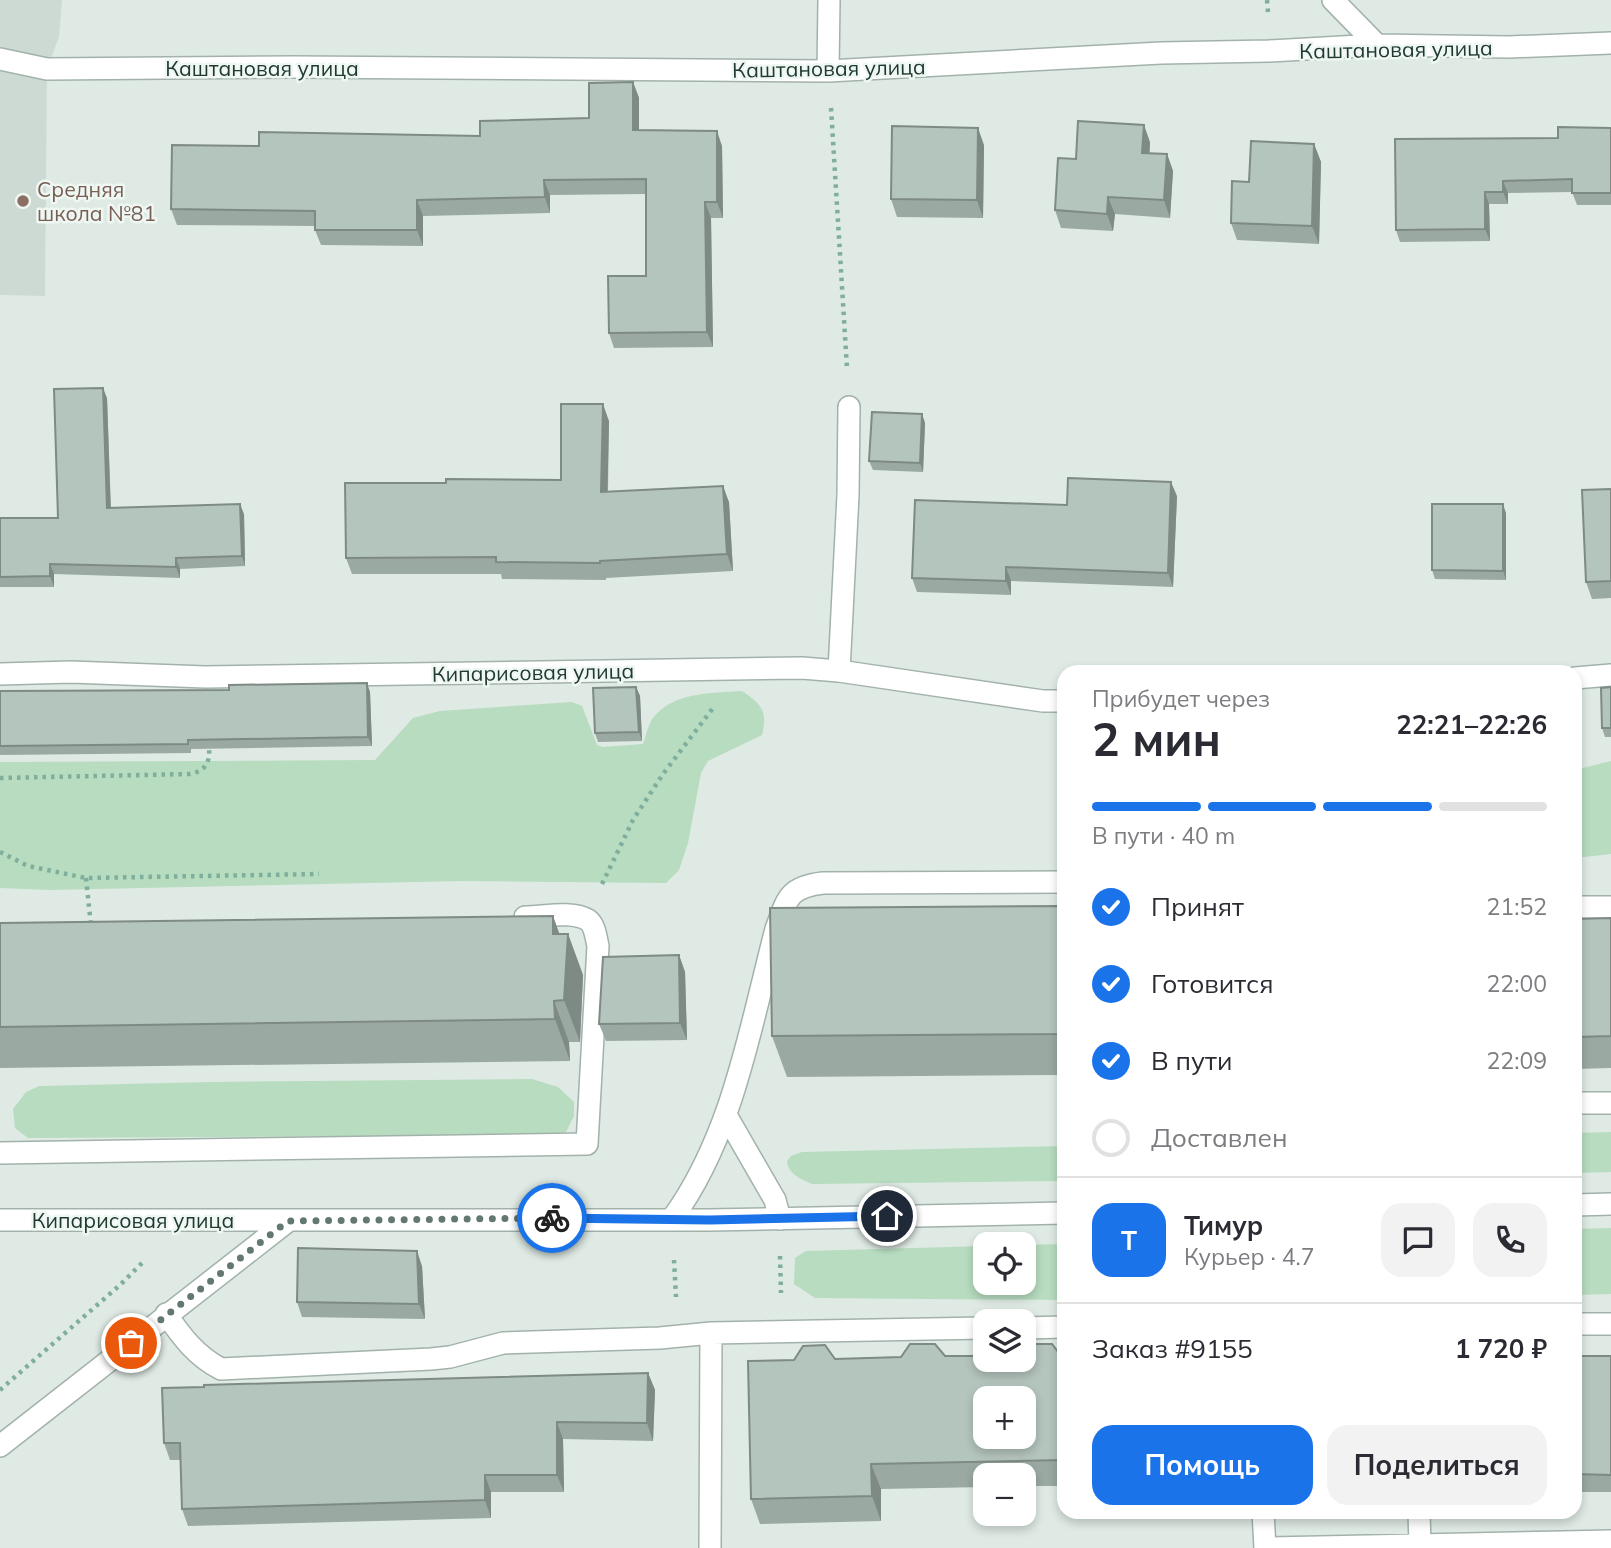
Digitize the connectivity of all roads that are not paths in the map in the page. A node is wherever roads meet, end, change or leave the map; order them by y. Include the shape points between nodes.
1 (829, 0) edge
2 (1333, 0) edge
3 (1611, 43) edge
4 (1377, 45) junction
5 (0, 59) edge
6 (828, 71) junction
7 (849, 407) road end
8 (839, 671) junction
9 (0, 674) edge
10 (1611, 675) edge
11 (1582, 677) edge
12 (1057, 701) edge
13 (1057, 883) edge
14 (1611, 906) edge
15 (1582, 907) edge
16 (502, 918) edge
17 (1611, 1103) edge
18 (1582, 1104) edge
19 (726, 1115) junction
20 (0, 1153) edge
21 (1611, 1204) edge
22 (1582, 1205) edge
23 (1057, 1213) edge
24 (672, 1219) junction
25 (779, 1219) junction
26 (0, 1220) edge
27 (288, 1221) junction
28 (166, 1314) junction
29 (1582, 1324) edge
30 (1611, 1324) edge
31 (1057, 1327) edge
32 (973, 1328) edge
33 (1036, 1328) edge
34 (711, 1334) junction
35 (0, 1446) edge
36 (1265, 1519) edge
37 (1419, 1519) edge
38 (1611, 1541) edge
39 (1420, 1546) junction
40 (710, 1548) edge
41 (1267, 1548) edge

1 - 6 street
2 - 4 street
3 - 4 street, Каштановая улица
4 - 6 street, Каштановая улица
5 - 6 street, Каштановая улица via 47,69
7 - 8 street
8 - 9 street, Кипарисовая улица via 205,677
8 - 12 street, Кипарисовая улица
10 - 11 street
13 - 19 street via 803,886 787,899 776,929
14 - 15 street
16 - 20 street via 571,916 593,926 598,946 587,1144
17 - 18 street
19 - 24 street via 706,1163
19 - 25 street via 775,1200
21 - 22 street
23 - 25 street, Кипарисовая улица
24 - 25 street, Кипарисовая улица
24 - 27 street, Кипарисовая улица
26 - 27 street, Кипарисовая улица
27 - 28 street
28 - 34 street via 187,1343 221,1369 431,1359 503,1343
28 - 35 street
29 - 30 street
31 - 33 street
32 - 34 street
34 - 40 street
36 - 41 street
37 - 39 street
38 - 39 street
39 - 41 street

